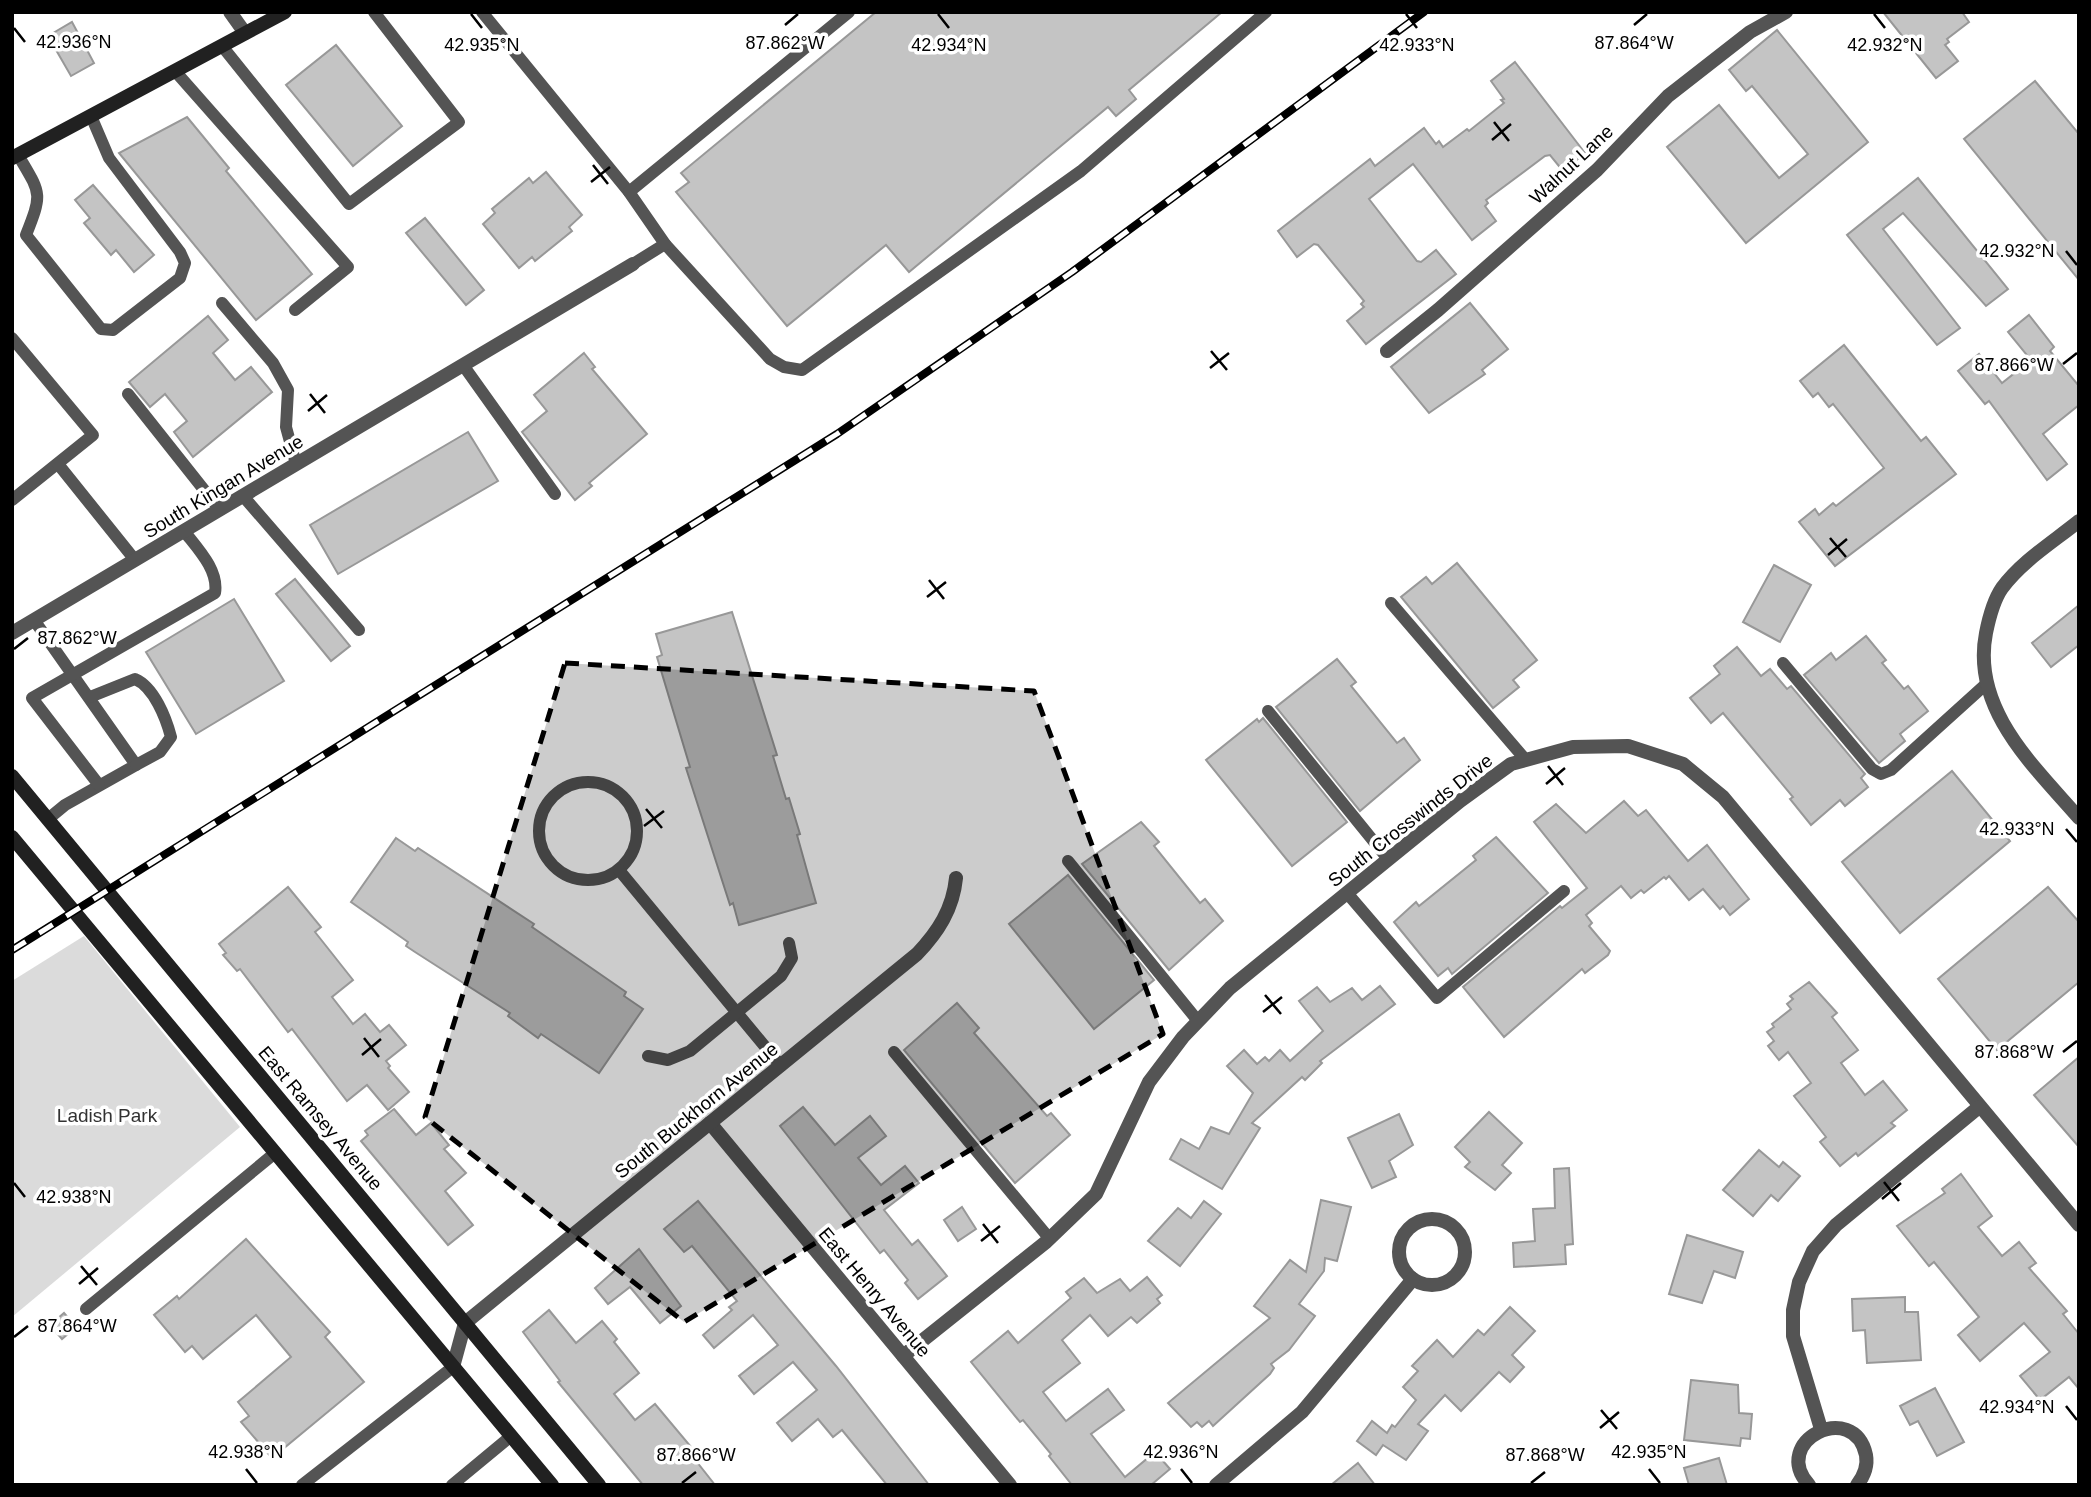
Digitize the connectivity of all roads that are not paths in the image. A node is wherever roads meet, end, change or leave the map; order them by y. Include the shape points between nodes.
1 (230, 12) edge
2 (285, 12) edge
3 (374, 12) edge
4 (482, 12) edge
5 (849, 12) edge
6 (1266, 12) edge
7 (1786, 12) edge
8 (245, 33) junction
9 (222, 46) junction
10 (176, 71) junction
11 (90, 116) junction
12 (15, 156) edge
13 (629, 192) junction
14 (665, 244) junction
15 (633, 264) joint
16 (222, 303) dead end
17 (295, 310) dead end
18 (12, 338) edge
19 (1387, 351) dead end
20 (463, 365) junction
21 (128, 394) dead end
22 (58, 464) junction
23 (296, 464) junction
24 (555, 495) dead end
25 (243, 496) junction
26 (12, 500) edge
27 (220, 510) junction
28 (2079, 521) edge
29 (184, 531) junction
30 (135, 560) junction
31 (1391, 603) dead end
32 (34, 621) junction
33 (359, 630) dead end
34 (12, 634) edge
35 (1783, 663) dead end
36 (72, 676) junction
37 (1985, 685) junction
38 (90, 697) junction
39 (1268, 711) dead end
40 (1525, 759) junction
41 (136, 765) junction
42 (12, 776) edge
43 (99, 785) junction
44 (2079, 818) edge
45 (48, 819) junction
46 (12, 837) edge
47 (18, 853) edge
48 (1388, 859) junction
49 (1068, 861) dead end
50 (619, 870) junction
51 (956, 878) dead end
52 (1564, 891) dead end
53 (1347, 893) junction
54 (789, 943) dead end
55 (737, 1012) junction
56 (1198, 1021) junction
57 (894, 1052) dead end
58 (648, 1056) dead end
59 (781, 1066) junction
60 (1979, 1107) junction
61 (710, 1123) junction
62 (275, 1153) junction
63 (2079, 1225) edge
64 (1049, 1238) junction
65 (1413, 1279) junction
66 (86, 1308) dead end
67 (465, 1323) junction
68 (903, 1356) junction
69 (453, 1367) junction
70 (1821, 1429) junction
71 (511, 1436) junction
72 (302, 1485) edge
73 (452, 1485) edge
74 (552, 1485) edge
75 (599, 1485) edge
76 (1010, 1485) edge
77 (1216, 1485) edge
78 (1809, 1485) edge
79 (1857, 1485) edge

1 - 8 street
2 - 8 street
3 - 9 lane via 458,122 349,204
4 - 13 lane
5 - 13 lane
6 - 14 lane via 1081,171 802,370 771,359
7 - 19 street, Walnut Lane via 1750,32 1668,96 1597,170
8 - 9 street
9 - 10 street
10 - 11 street
10 - 17 lane via 348,267
11 - 12 street
11 - 12 lane via 109,158 185,263 180,278 113,330 101,328 26,235 40,201 37,186
13 - 14 lane
14 - 15 lane
15 - 20 street, South Kingan Avenue
16 - 23 lane via 272,363 288,390 286,427
18 - 22 lane via 93,435
20 - 23 street, South Kingan Avenue
20 - 24 lane
21 - 27 lane
22 - 26 lane
22 - 30 lane
23 - 25 street, South Kingan Avenue
25 - 27 street, South Kingan Avenue
25 - 33 lane
27 - 29 street, South Kingan Avenue
28 - 37 street via 2017,570 2001,591 1982,650
29 - 30 street, South Kingan Avenue
29 - 36 lane via 213,573 215,593
30 - 32 street, South Kingan Avenue
31 - 40 lane
32 - 34 street, South Kingan Avenue
32 - 36 lane
35 - 37 lane via 1871,769 1881,774
36 - 38 lane
36 - 43 lane via 32,698
37 - 44 street via 2020,749
38 - 41 lane
38 - 41 lane via 135,679 149,692 171,737 160,752
39 - 48 lane
40 - 48 street, South Crosswinds Drive via 1460,801
40 - 60 street, South Crosswinds Drive via 1573,747 1628,746 1683,764 1723,797
41 - 43 lane
42 - 45 street, East Ramsey Avenue
43 - 45 lane
45 - 67 street, East Ramsey Avenue
46 - 47 street
47 - 62 street
48 - 53 street, South Crosswinds Drive
49 - 56 lane
50 - 50 lane via 637,841 632,809 622,795 592,782 559,791 541,817 542,848 550,862 575,879 590,881
50 - 55 lane
51 - 59 street, South Buckhorn Avenue via 954,896 937,933
52 - 53 lane via 1437,998
53 - 56 street, South Crosswinds Drive via 1230,988
54 - 55 lane via 792,958 781,976
55 - 58 lane via 690,1051 667,1060
55 - 59 lane
56 - 64 street, South Crosswinds Drive via 1149,1082 1096,1194
57 - 64 lane
59 - 61 street, South Buckhorn Avenue
60 - 63 street, South Crosswinds Drive
60 - 70 street via 1836,1224 1813,1251 1799,1282 1793,1336
61 - 67 street, South Buckhorn Avenue
61 - 68 street, East Henry Avenue
62 - 66 lane
62 - 69 street
64 - 68 street, South Crosswinds Drive
65 - 65 street via 1438,1285 1457,1275 1466,1247 1460,1232 1448,1222 1435,1218 1420,1221 1406,1231 1400,1259
65 - 77 street via 1302,1412
67 - 69 street
67 - 75 street, East Ramsey Avenue
68 - 76 street, East Henry Avenue
69 - 71 street
69 - 72 lane
70 - 78 street via 1803,1445 1799,1457
70 - 79 street via 1841,1428 1861,1442 1867,1460
71 - 73 lane
71 - 74 street

